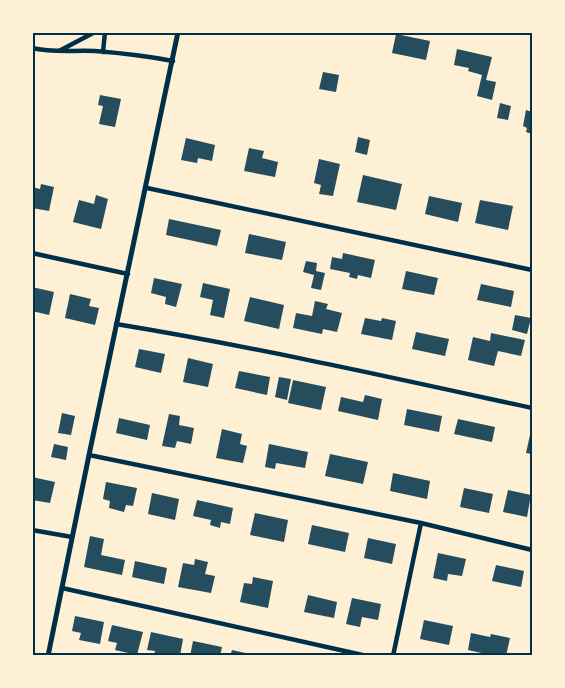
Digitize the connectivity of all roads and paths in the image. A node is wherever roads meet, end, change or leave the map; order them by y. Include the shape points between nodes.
1 (96, 32) edge
2 (105, 32) edge
3 (178, 32) edge
4 (32, 48) edge
5 (58, 52) junction
6 (103, 52) junction
7 (172, 61) junction
8 (146, 188) junction
9 (32, 253) edge
10 (532, 270) edge
11 (128, 274) junction
12 (116, 324) junction
13 (532, 408) edge
14 (89, 455) junction
15 (422, 523) junction
16 (32, 530) edge
17 (72, 537) junction
18 (532, 550) edge
19 (62, 588) junction
20 (48, 656) edge
21 (367, 656) edge
22 (393, 656) edge

1 - 5 street
2 - 6 street
3 - 7 street
4 - 5 street
5 - 6 street
6 - 7 street
7 - 8 street
8 - 10 street
8 - 11 street
9 - 11 street
11 - 12 street
12 - 13 street via 202,338
12 - 14 street
14 - 15 street
14 - 17 street
15 - 18 street
15 - 22 street
16 - 17 street
17 - 19 street
19 - 20 street
19 - 21 street

